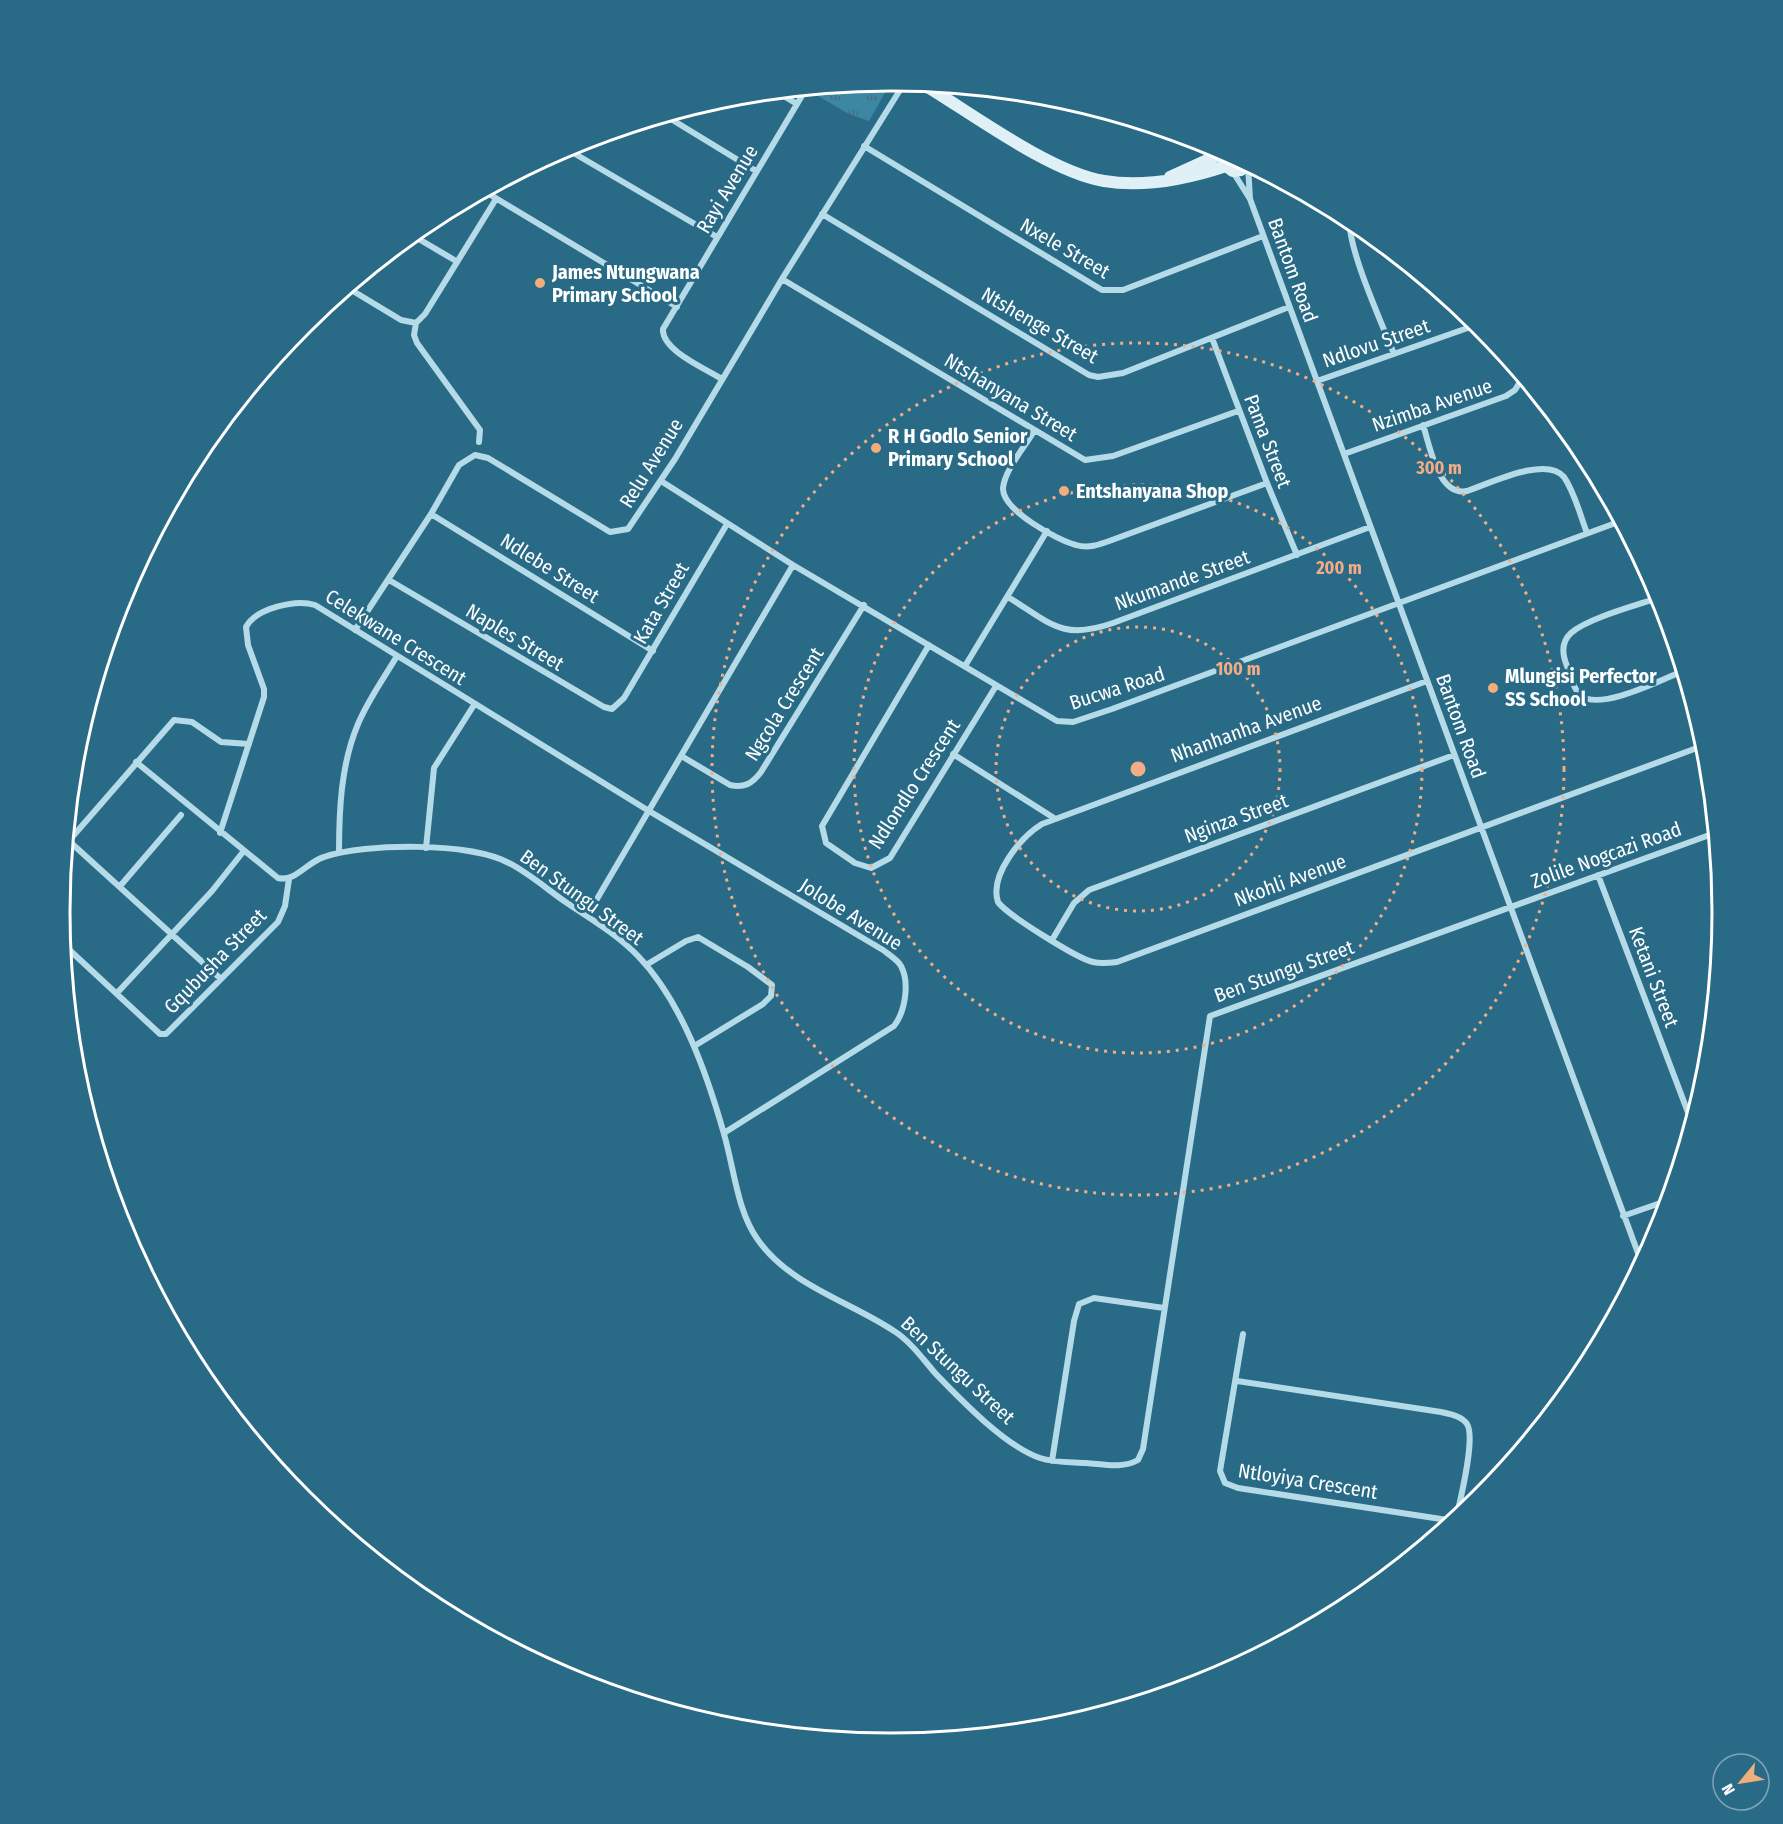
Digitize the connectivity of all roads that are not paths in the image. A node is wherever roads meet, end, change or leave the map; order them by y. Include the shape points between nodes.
1 (898, 91) edge
2 (938, 93) edge
3 (802, 96) edge
4 (787, 98) edge
5 (797, 104) junction
6 (674, 121) edge
7 (864, 146) junction
8 (575, 154) edge
9 (1214, 157) edge
10 (1228, 163) edge
11 (1229, 168) junction
12 (1241, 170) edge
13 (756, 171) junction
14 (1248, 173) edge
15 (1163, 180) junction
16 (491, 196) edge
17 (496, 199) junction
18 (1250, 200) junction
19 (822, 214) junction
20 (1350, 231) edge
21 (1263, 236) junction
22 (717, 237) junction
23 (420, 240) edge
24 (456, 261) junction
25 (782, 279) junction
26 (354, 292) edge
27 (677, 307) junction
28 (1289, 307) junction
29 (416, 323) junction
30 (1469, 328) edge
31 (1212, 338) junction
32 (1394, 354) junction
33 (722, 379) junction
34 (1317, 381) junction
35 (1519, 383) edge
36 (1238, 411) junction
37 (1423, 425) junction
38 (1034, 431) junction
39 (479, 442) dead end
40 (1344, 453) junction
41 (661, 481) junction
42 (1267, 483) junction
43 (431, 514) junction
44 (1614, 523) edge
45 (727, 524) junction
46 (1370, 527) junction
47 (1047, 531) junction
48 (1587, 533) junction
49 (1297, 555) junction
50 (793, 565) junction
51 (389, 580) junction
52 (1008, 597) junction
53 (1651, 601) edge
54 (864, 605) junction
55 (1400, 605) junction
56 (355, 630) junction
57 (929, 645) junction
58 (653, 651) junction
59 (398, 656) junction
60 (966, 666) junction
61 (1677, 673) edge
62 (1427, 681) junction
63 (996, 686) junction
64 (624, 698) joint
65 (474, 705) junction
66 (249, 744) junction
67 (1696, 749) edge
68 (953, 754) junction
69 (1454, 755) junction
70 (682, 757) junction
71 (136, 762) junction
72 (649, 811) junction
73 (181, 815) dead end
74 (1054, 818) junction
75 (1480, 827) junction
76 (220, 833) junction
77 (75, 834) edge
78 (1708, 835) edge
79 (73, 846) edge
80 (426, 848) junction
81 (243, 852) junction
82 (339, 852) junction
83 (1598, 875) junction
84 (289, 879) junction
85 (121, 885) junction
86 (1509, 907) junction
87 (586, 916) junction
88 (171, 933) junction
89 (1052, 940) junction
90 (71, 952) edge
91 (646, 965) junction
92 (221, 979) junction
93 (117, 993) junction
94 (696, 1046) junction
95 (1688, 1112) edge
96 (724, 1134) junction
97 (1658, 1204) edge
98 (1623, 1216) junction
99 (1638, 1253) edge
100 (1164, 1308) junction
101 (1244, 1334) dead end
102 (1237, 1381) junction
103 (1052, 1461) junction
104 (1458, 1506) edge
105 (1444, 1518) edge

1 - 7 street, Relu Avenue
2 - 15 street via 1068,170 1105,182
3 - 5 street, Rayi Avenue
4 - 5 street
5 - 13 street, Rayi Avenue
6 - 13 street
7 - 19 street, Relu Avenue
7 - 21 street, Nxele Street via 1102,290 1123,290
8 - 22 street
9 - 15 street
10 - 11 street
11 - 12 street
11 - 15 street
11 - 18 street, Bantom Road
13 - 22 street, Rayi Avenue
14 - 18 street, Bantom Road
16 - 17 street
17 - 24 street
17 - 27 street
18 - 21 street, Bantom Road
19 - 25 street, Relu Avenue
19 - 31 street, Ntshenge Street via 1089,375 1122,373
20 - 32 street
21 - 28 street, Bantom Road
22 - 27 street, Rayi Avenue
23 - 24 street
24 - 29 street via 425,315
25 - 33 street, Relu Avenue
25 - 38 street, Ntshanyana Street
26 - 29 street via 401,320
27 - 33 street, Rayi Avenue via 663,329 664,341
28 - 31 street, Ntshenge Street
28 - 34 street, Bantom Road
29 - 39 street via 417,343 480,430
30 - 32 street, Ndlovu Street
31 - 36 street, Pama Street
32 - 34 street, Ndlovu Street
33 - 41 street, Relu Avenue
34 - 40 street, Bantom Road
35 - 37 street, Nzimba Avenue via 1506,396
36 - 38 street, Ntshanyana Street via 1092,461
36 - 42 street, Pama Street
37 - 40 street, Nzimba Avenue
37 - 48 street via 1442,479 1449,487 1467,491 1528,470 1548,468 1563,476
38 - 47 street via 1006,477 1003,490 1014,510
40 - 46 street, Bantom Road
41 - 43 street, Relu Avenue via 628,529 615,533 488,458 474,455 459,465
41 - 45 street, Bucwa Road
42 - 47 street via 1096,545 1077,546
42 - 49 street, Pama Street
43 - 51 street, Relu Avenue
43 - 58 street, Ndlebe Street
44 - 48 street, Bucwa Road
45 - 50 street, Bucwa Road
45 - 58 street, Kata Street
46 - 49 street, Nkumande Street
46 - 55 street, Bantom Road
47 - 52 street
48 - 55 street, Bucwa Road
49 - 52 street, Nkumande Street via 1081,632 1062,629
50 - 54 street, Bucwa Road
50 - 70 street
51 - 56 street, Relu Avenue
51 - 64 street, Naples Street via 604,708 616,708
52 - 60 street
53 - 61 street via 1580,627 1564,644 1564,659 1581,695 1593,701
54 - 57 street, Bucwa Road
54 - 70 street, Ngcola Crescent via 752,783 730,785
55 - 62 street, Bantom Road
55 - 63 street, Bucwa Road via 1073,723 1057,721
56 - 59 street, Celekwane Crescent
56 - 66 street, Celekwane Crescent via 315,605 299,601 248,623 248,645 264,689
57 - 60 street, Bucwa Road
57 - 68 street, Ndlondlo Crescent via 822,826 826,843 865,868 884,863
58 - 64 street, Kata Street
59 - 65 street, Celekwane Crescent
59 - 82 street via 358,723 350,744 341,802
60 - 63 street, Bucwa Road
62 - 69 street, Bantom Road
62 - 74 street, Nhanhanha Avenue
63 - 68 street, Ndlondlo Crescent
65 - 72 street, Celekwane Crescent
65 - 80 street via 434,768
66 - 71 street via 221,742 192,722 180,719 164,729
66 - 76 street, Celekwane Crescent
67 - 75 street, Nkohli Avenue
68 - 74 street
69 - 75 street, Bantom Road
69 - 89 street, Nginza Street via 1089,890 1074,903
70 - 72 street
71 - 76 street
71 - 77 street
72 - 87 street
72 - 96 street, Jolobe Avenue via 883,950 901,966 904,1009 894,1026
73 - 85 street
74 - 89 street, Nkohli Avenue via 1032,830 1019,843 995,889 1004,909
75 - 86 street, Bantom Road
75 - 89 street, Nkohli Avenue via 1117,962 1092,962
76 - 81 street
78 - 83 street, Zolile Nogcazi Road
79 - 85 street
80 - 82 street, Ben Stungu Street via 384,846
80 - 87 street, Ben Stungu Street via 506,862
81 - 84 street via 272,876
81 - 88 street
82 - 84 street, Ben Stungu Street via 313,862
83 - 86 street, Zolile Nogcazi Road
83 - 95 street, Ketani Street
84 - 92 street, Gqubusha Street via 278,922
85 - 88 street
86 - 98 street, Bantom Road
86 - 100 street, Ben Stungu Street via 1210,1016
87 - 91 street, Ben Stungu Street
88 - 92 street
88 - 93 street
90 - 93 street, Gqubusha Street
91 - 94 street, Ben Stungu Street
91 - 94 street via 698,937 772,985 771,996 763,1004
92 - 93 street, Gqubusha Street via 165,1034 159,1034
94 - 96 street, Ben Stungu Street
96 - 103 street, Ben Stungu Street via 747,1218 770,1253 808,1284 896,1332 958,1397 991,1425 1029,1453
97 - 98 street
98 - 99 street, Bantom Road
100 - 103 street, Ben Stungu Street via 1143,1449 1138,1460 1122,1465
100 - 103 street via 1094,1298 1079,1304
101 - 102 street, Ntloyiya Crescent
102 - 104 street, Ntloyiya Crescent via 1441,1412 1462,1419 1468,1424 1470,1440
102 - 105 street, Ntloyiya Crescent via 1220,1470 1225,1483

